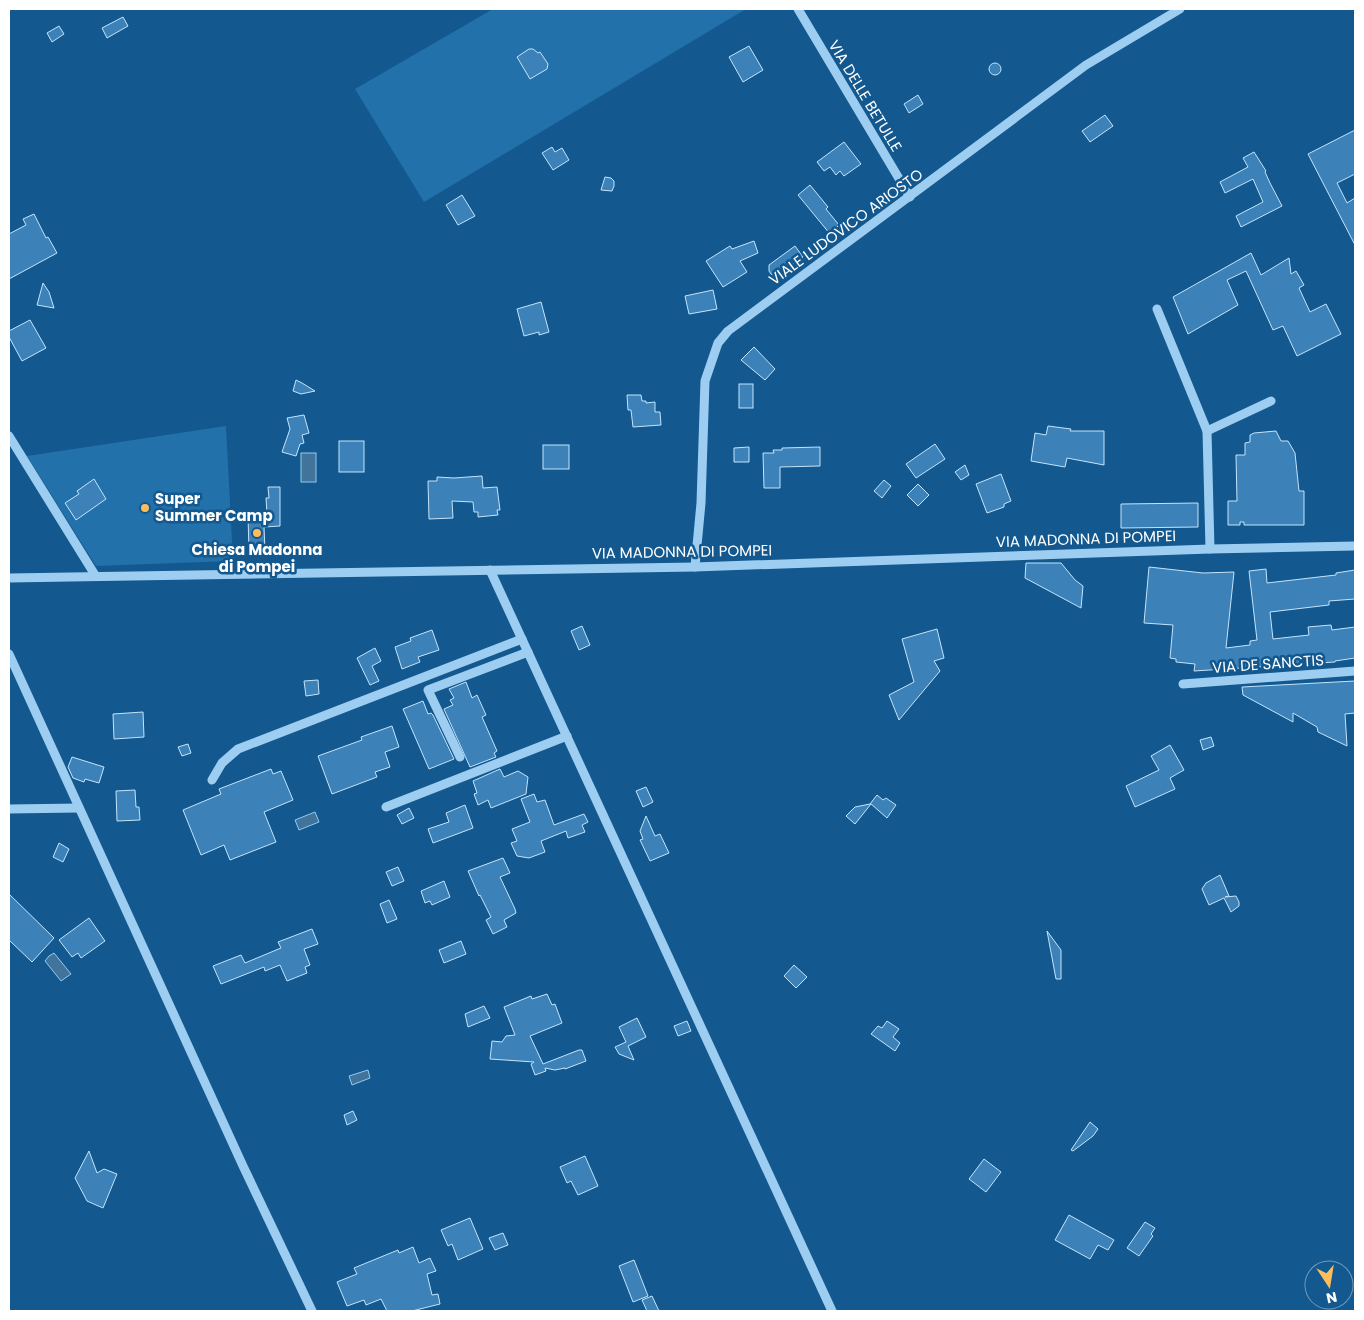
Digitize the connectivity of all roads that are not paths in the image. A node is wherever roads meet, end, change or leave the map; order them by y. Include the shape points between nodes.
1 (798, 9) edge
2 (1180, 9) edge
3 (910, 197) junction
4 (1157, 309) dead end
5 (1270, 402) dead end
6 (1207, 431) junction
7 (9, 436) edge
8 (1355, 546) edge
9 (1210, 549) junction
10 (695, 566) junction
11 (490, 570) junction
12 (95, 575) junction
13 (9, 578) edge
14 (522, 639) junction
15 (528, 652) junction
16 (9, 654) edge
17 (1355, 672) edge
18 (1184, 684) dead end
19 (567, 736) junction
20 (460, 757) dead end
21 (212, 780) dead end
22 (386, 806) dead end
23 (79, 808) junction
24 (9, 809) edge
25 (312, 1311) edge
26 (832, 1311) edge

1 - 3 street, VIA DELLE BETULLE
2 - 3 street, VIALE LUDOVICO ARIOSTO via 1086,65
3 - 10 street, VIALE LUDOVICO ARIOSTO via 742,320 718,343 705,381 701,504
4 - 6 street
5 - 6 street
6 - 9 street
7 - 12 street
8 - 9 street, VIA MADONNA DI POMPEI
9 - 10 street, VIA MADONNA DI POMPEI
10 - 11 street, VIA MADONNA DI POMPEI
11 - 12 street, VIA MADONNA DI POMPEI
11 - 14 street
12 - 13 street, VIA MADONNA DI POMPEI
14 - 15 street
14 - 21 street via 238,749 222,763
15 - 19 street
15 - 20 street via 428,690
16 - 23 street
17 - 18 street, VIA DE SANCTIS
19 - 22 street
19 - 26 street
23 - 24 street
23 - 25 street

